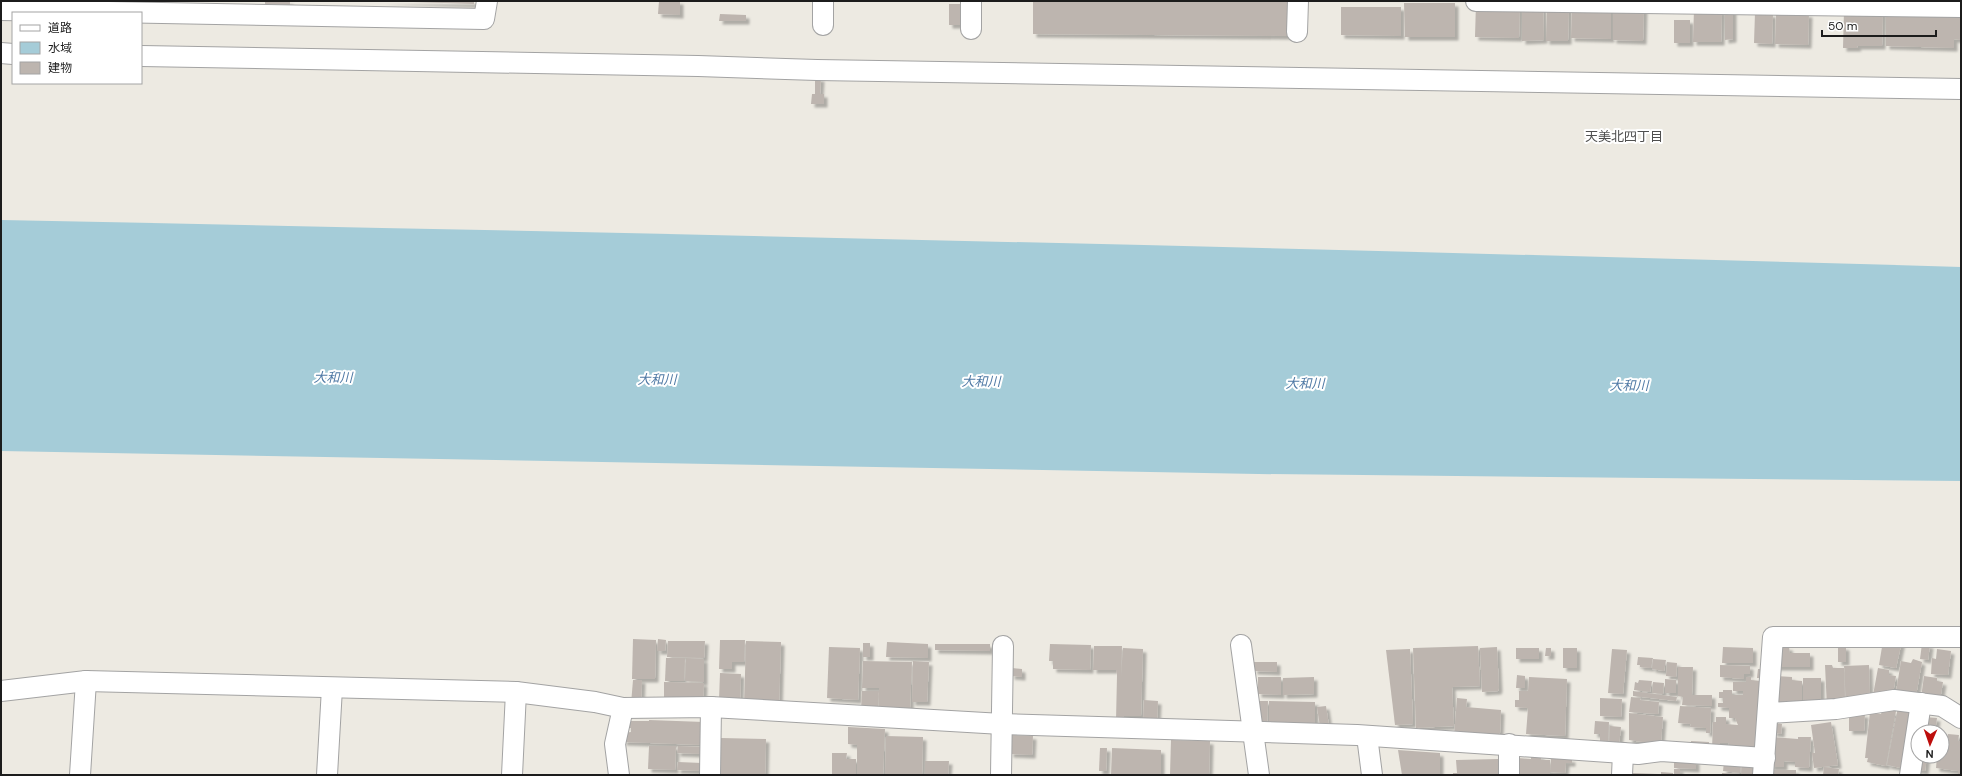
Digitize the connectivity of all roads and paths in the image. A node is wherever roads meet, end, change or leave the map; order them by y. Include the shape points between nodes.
1 (823, 1) edge
2 (971, 1) edge
3 (1298, 1) edge
4 (1476, 1) edge
5 (1631, 2) edge
6 (1841, 4) edge
7 (1961, 7) edge
8 (241, 9) edge
9 (1, 10) edge
10 (485, 10) edge
11 (823, 25) dead end
12 (971, 29) dead end
13 (1297, 32) dead end
14 (1, 53) edge
15 (12, 54) edge
16 (142, 56) edge
17 (1961, 89) edge
18 (1961, 637) edge
19 (1241, 645) dead end
20 (1003, 646) dead end
21 (86, 681) junction
22 (332, 688) junction
23 (1, 691) edge
24 (516, 692) junction
25 (1921, 703) junction
26 (711, 707) junction
27 (623, 708) junction
28 (1768, 712) junction
29 (1961, 718) edge
30 (1002, 724) junction
31 (1253, 731) junction
32 (1367, 736) junction
33 (1509, 744) junction
34 (1623, 753) junction
35 (1764, 766) edge
36 (80, 775) edge
37 (327, 775) edge
38 (512, 775) edge
39 (618, 775) edge
40 (710, 775) edge
41 (1001, 775) edge
42 (1259, 775) edge
43 (1372, 775) edge
44 (1509, 775) edge
45 (1622, 775) edge
46 (1910, 775) edge

1 - 11 street
2 - 12 street
3 - 13 street
4 - 5 street
5 - 6 street
6 - 7 street
8 - 9 street
8 - 10 street
14 - 15 street
16 - 17 street
18 - 28 street via 1773,637
19 - 31 street
20 - 30 street
21 - 22 street
21 - 23 street
21 - 36 street
22 - 24 street
22 - 37 street
24 - 27 street
24 - 38 street
25 - 28 street via 1894,700 1836,709
25 - 29 street via 1942,706
25 - 46 street
26 - 27 street
26 - 30 street
26 - 40 street
27 - 39 street via 615,744
28 - 35 street
30 - 31 street
30 - 41 street
31 - 32 street
31 - 42 street
32 - 33 street
32 - 43 street
33 - 34 street
33 - 44 street
34 - 35 street via 1661,751
34 - 45 street

